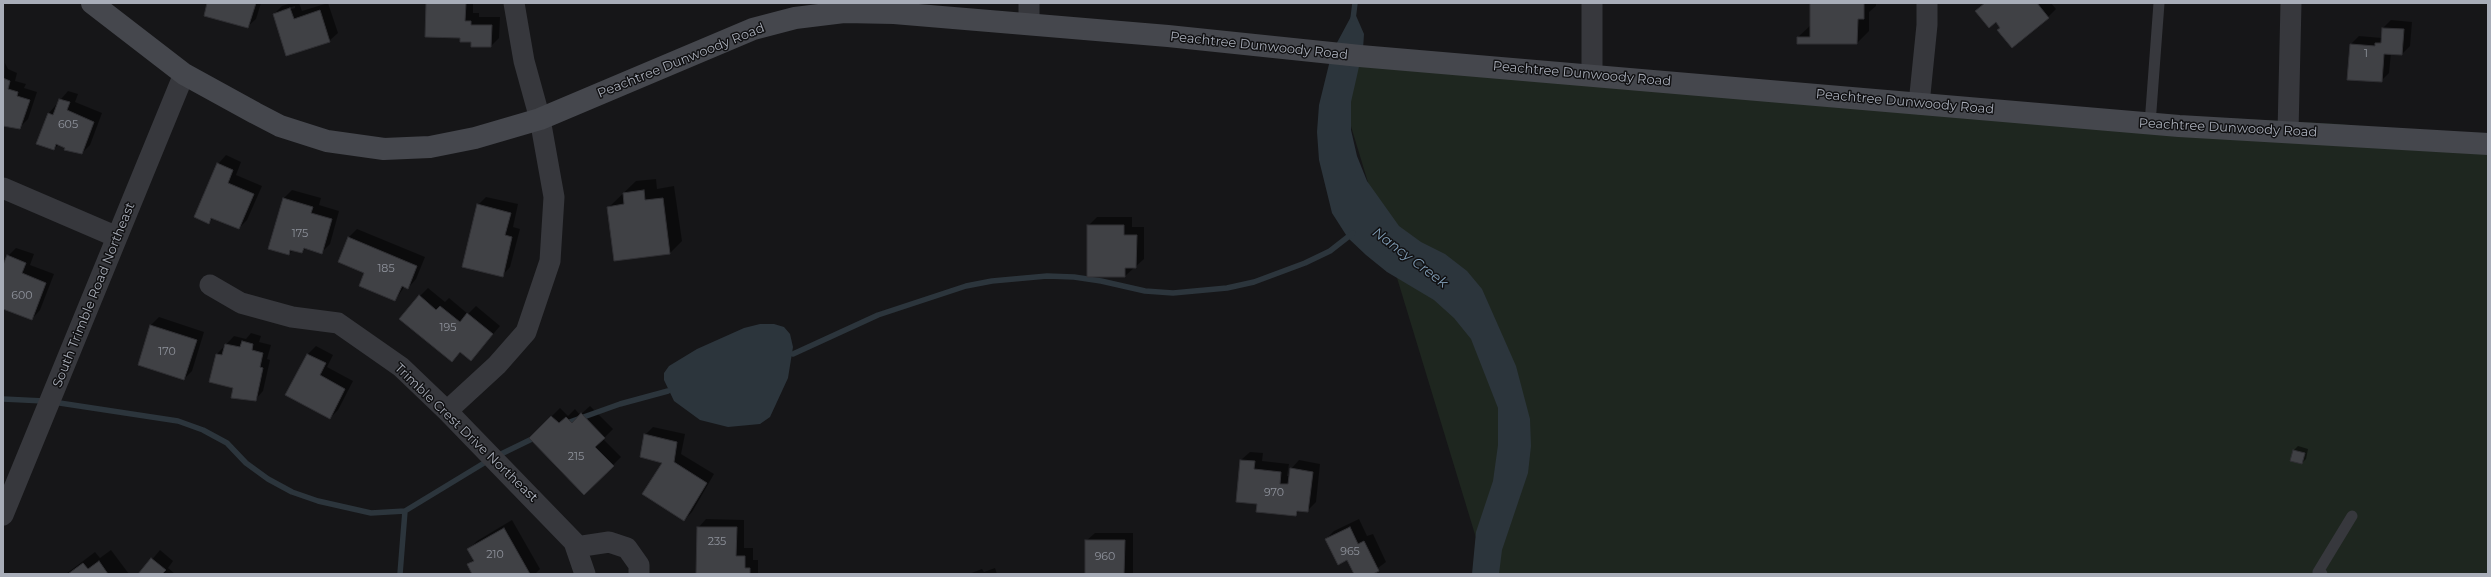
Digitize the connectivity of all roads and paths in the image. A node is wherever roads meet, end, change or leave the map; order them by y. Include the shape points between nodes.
1 (92, 3) edge
2 (514, 3) edge
3 (1029, 3) edge
4 (1592, 3) edge
5 (1927, 3) edge
6 (2159, 3) edge
7 (2291, 3) edge
8 (1029, 24) junction
9 (184, 74) junction
10 (1592, 75) junction
11 (1919, 104) junction
12 (540, 119) junction
13 (2150, 124) junction
14 (2288, 132) junction
15 (2488, 144) edge
16 (3, 188) edge
17 (117, 237) junction
18 (210, 285) dead end
19 (447, 411) junction
20 (3, 515) edge
21 (2352, 516) dead end
22 (576, 547) junction
23 (585, 574) edge
24 (639, 574) edge
25 (2322, 574) edge

1 - 9 main road, Peachtree Dunwoody Road
2 - 12 street via 524,61
3 - 8 street
4 - 10 street
5 - 11 street
6 - 13 lane
7 - 14 street
8 - 10 main road, Peachtree Dunwoody Road via 1360,56
8 - 12 main road, Peachtree Dunwoody Road via 894,13 844,12 796,18 753,29
9 - 12 main road, Peachtree Dunwoody Road via 280,126 327,141 384,149 430,147 475,138
9 - 17 street, South Trimble Road Northeast
10 - 11 main road, Peachtree Dunwoody Road
11 - 13 main road, Peachtree Dunwoody Road
12 - 19 street via 554,198 550,261 526,332 496,365
13 - 14 main road, Peachtree Dunwoody Road
14 - 15 main road, Peachtree Dunwoody Road
16 - 17 street
17 - 20 street, South Trimble Road Northeast
18 - 19 street, Trimble Crest Drive Northeast via 241,303 292,317 338,323 401,367
19 - 22 street, Trimble Crest Drive Northeast
21 - 25 lane via 2318,572
22 - 23 street, Trimble Crest Drive Northeast
22 - 24 street via 609,542 627,548 639,565

